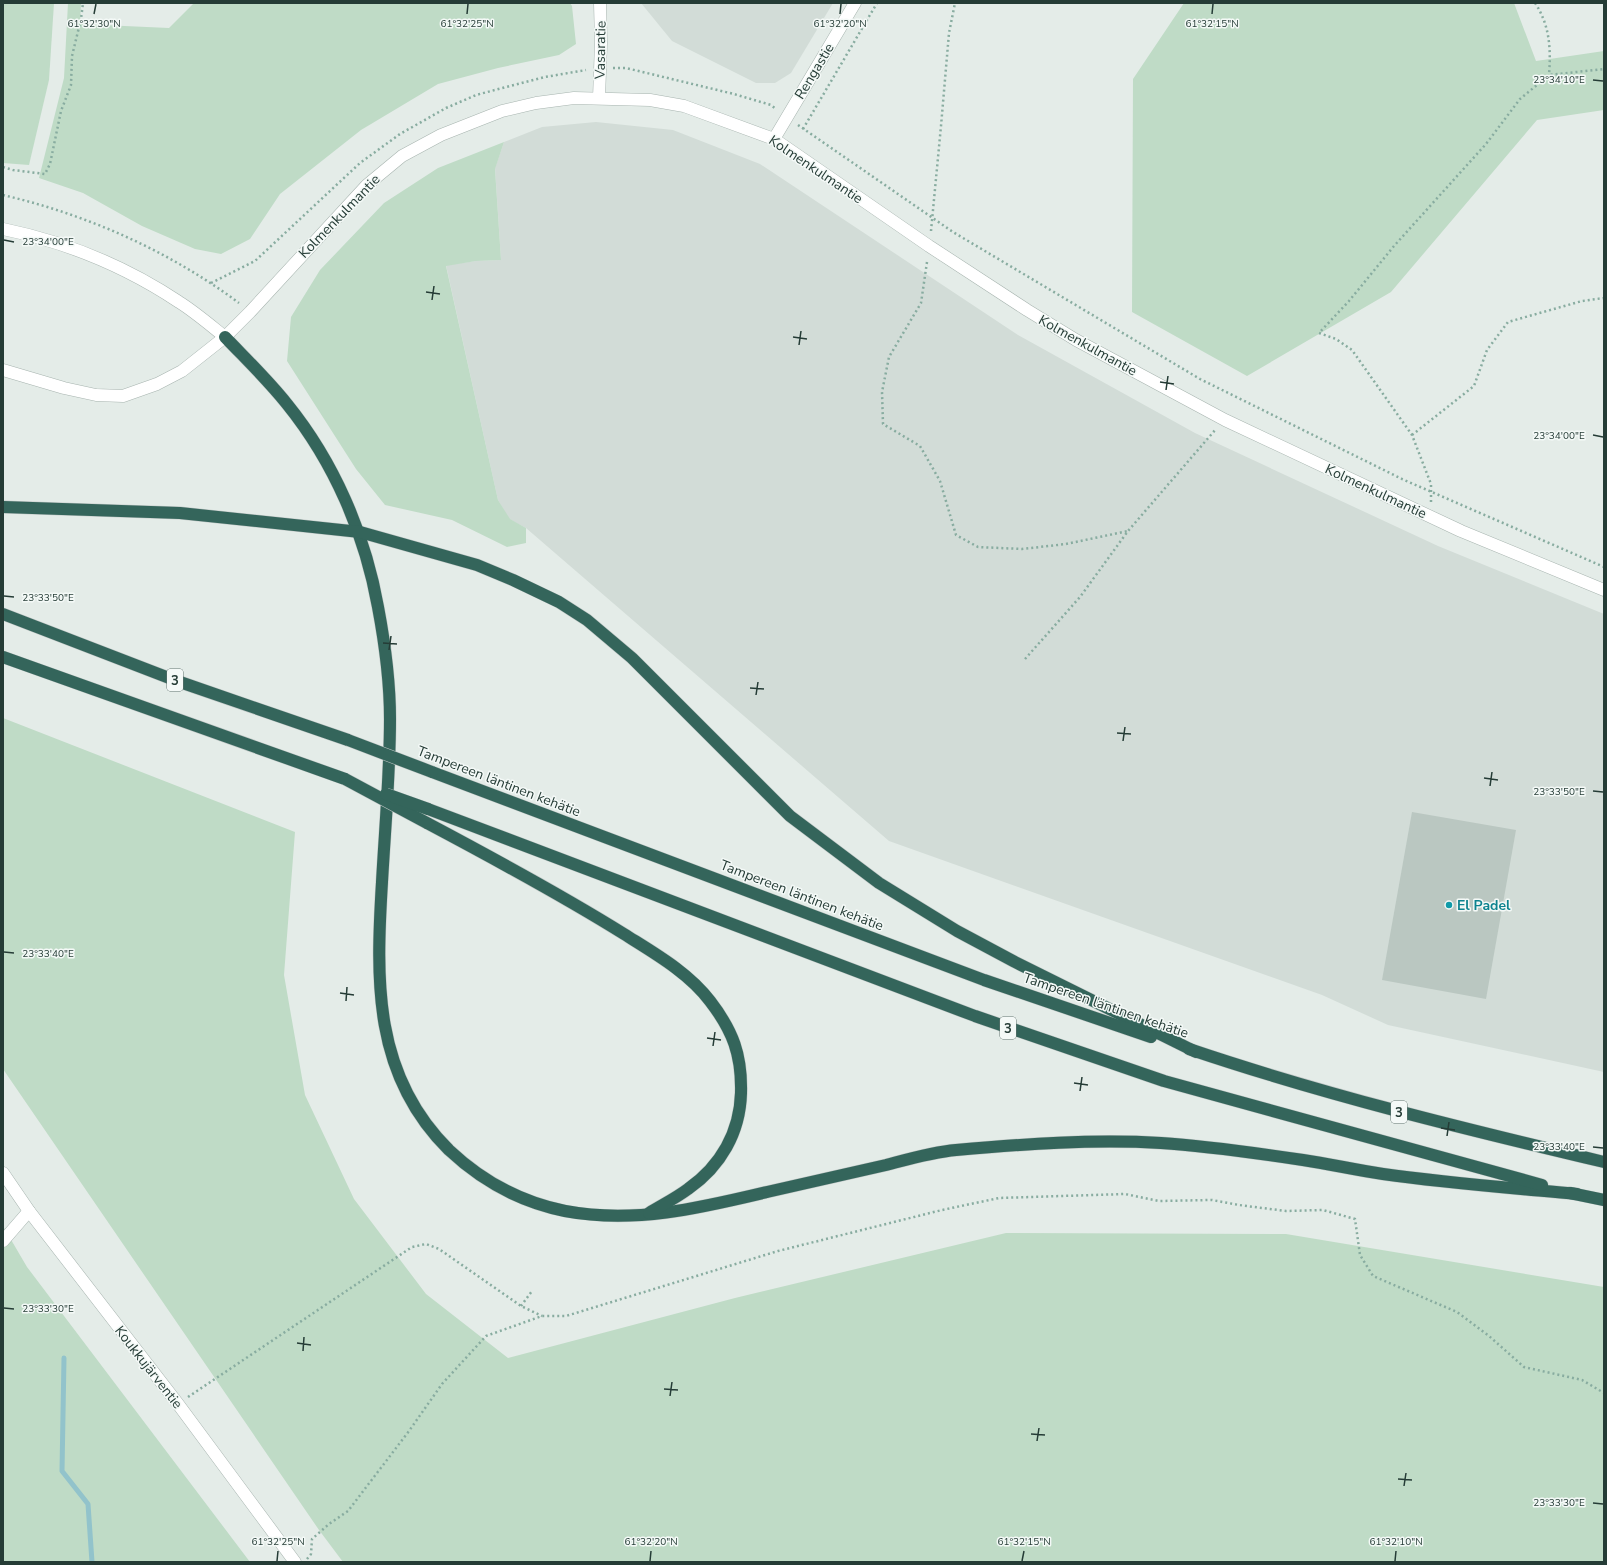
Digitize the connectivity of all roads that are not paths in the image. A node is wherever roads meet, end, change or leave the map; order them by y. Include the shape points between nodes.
1 (600, 3) edge
2 (855, 3) edge
3 (599, 98) junction
4 (774, 139) junction
5 (3, 229) edge
6 (225, 337) junction
7 (3, 370) edge
8 (3, 507) edge
9 (360, 532) junction
10 (1604, 590) edge
11 (3, 614) edge
12 (3, 657) edge
13 (345, 779) junction
14 (1196, 1052) junction
15 (1604, 1162) edge
16 (3, 1173) edge
17 (1577, 1194) junction
18 (1604, 1200) edge
19 (29, 1211) junction
20 (645, 1215) junction
21 (3, 1241) edge
22 (295, 1562) edge

1 - 3 street, Vasaratie via 602,43
2 - 4 street, Rengastie
3 - 4 street, Kolmenkulmantie via 650,100 684,106
3 - 6 street, Kolmenkulmantie via 536,103 502,112 441,135 402,156 366,184
4 - 10 street, Kolmenkulmantie via 929,246 1076,340 1225,420 1461,531
5 - 6 street via 25,233 79,250 133,274 180,302
6 - 7 street via 182,371 157,384 123,396 96,395
6 - 9 highway via 287,403 311,436
8 - 9 highway via 180,513
9 - 14 highway via 477,565 559,602 587,620 632,658 790,816 879,883 1015,962
9 - 20 highway via 377,601 387,667 390,725 378,946 379,989 390,1048 397,1069 417,1111 430,1129 456,1156 495,1186 537,1204 561,1210 614,1217
11 - 14 highway, Tampereen läntinen kehätie / 3, bridge via 177,681 348,740 984,980
12 - 13 highway, 3
13 - 17 highway, 3, bridge via 975,1016 1164,1081
13 - 20 highway, bridge via 520,872 594,915 656,953 688,978 709,1000 735,1041 740,1062 741,1106 733,1136 724,1154 708,1172 689,1189
14 - 15 highway, Tampereen läntinen kehätie / 3 via 1436,1122
16 - 19 street, Koukkujärventie
17 - 18 highway, 3
17 - 20 highway via 1386,1174 1228,1150 1161,1144 1086,1142 948,1150 699,1208
19 - 21 street
19 - 22 street, Koukkujärventie via 178,1404

